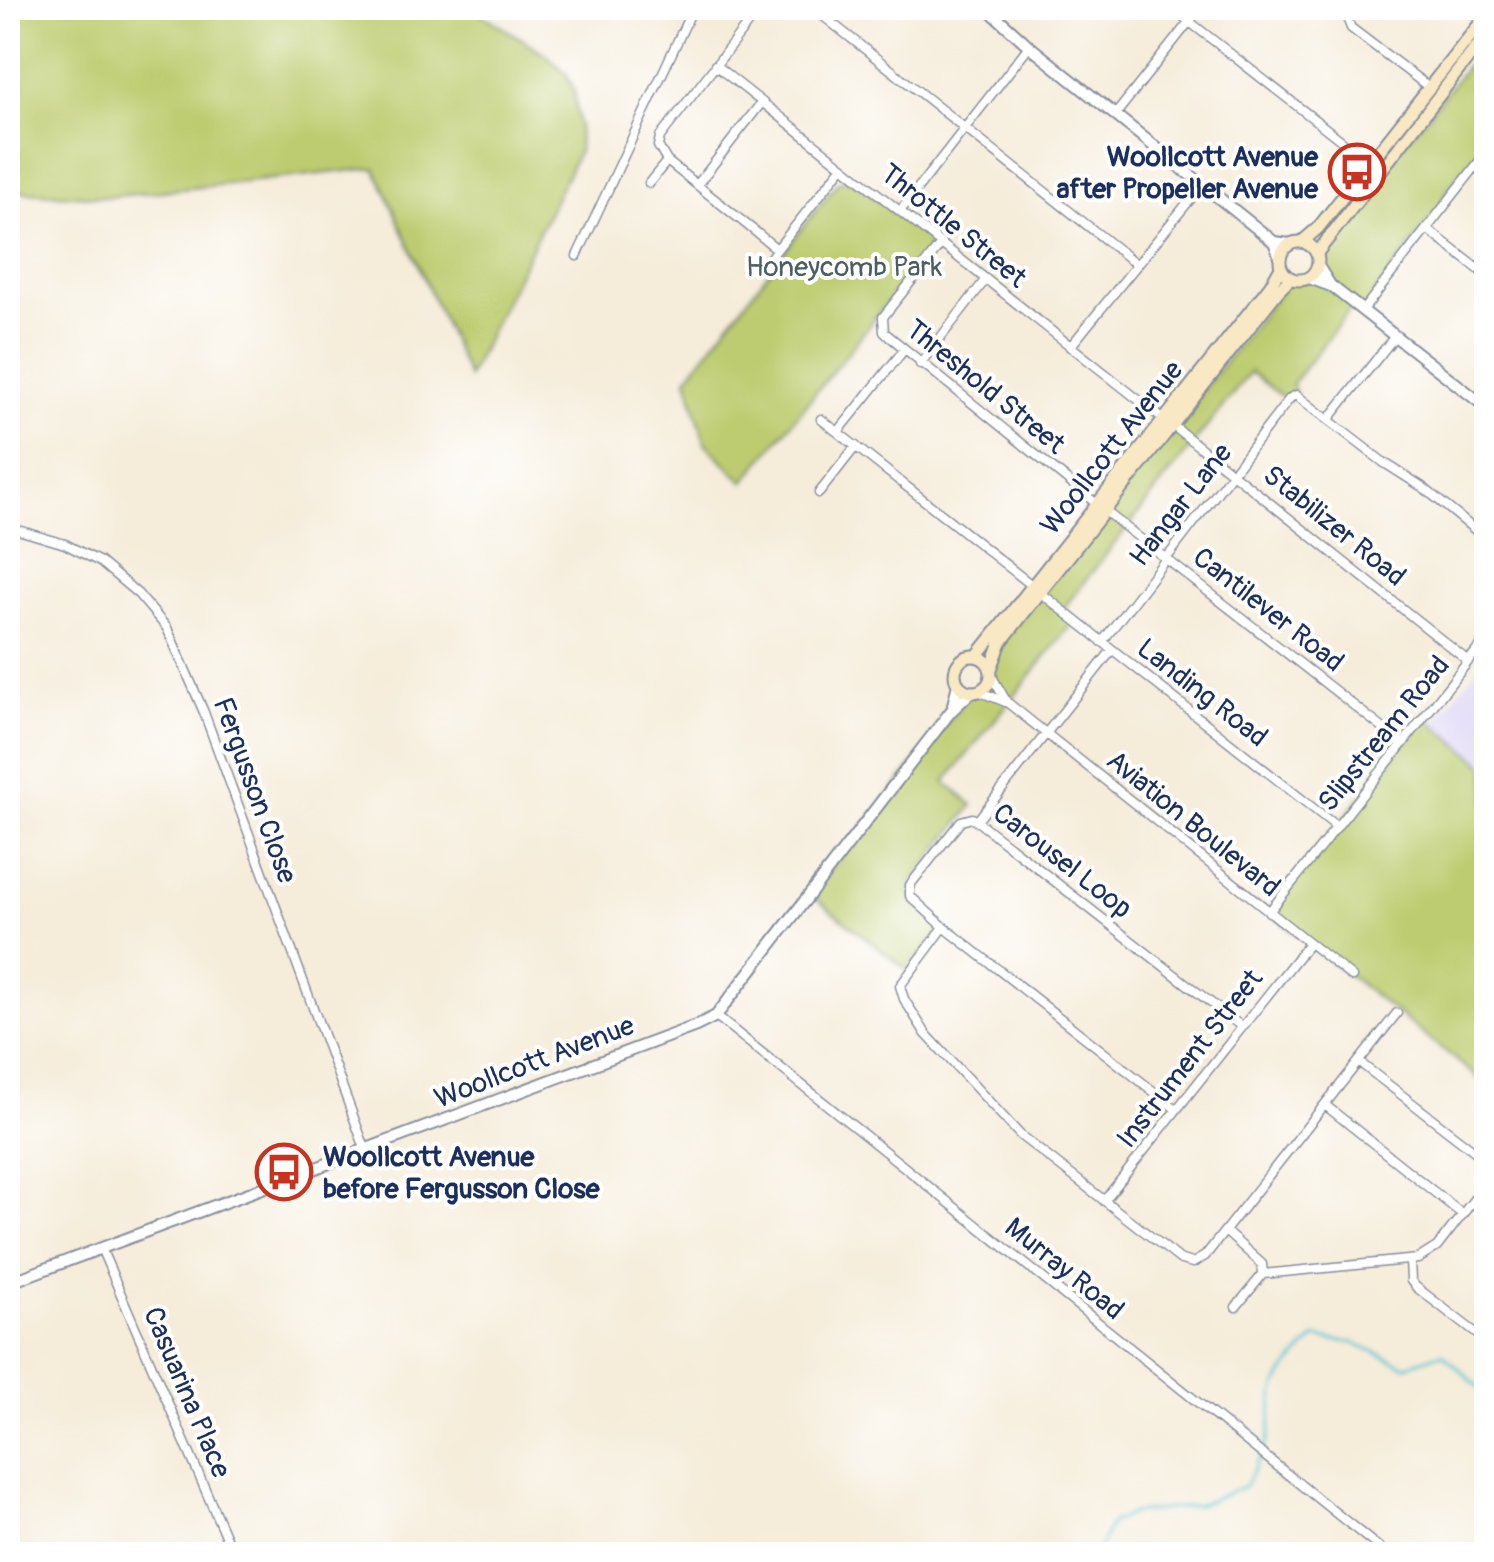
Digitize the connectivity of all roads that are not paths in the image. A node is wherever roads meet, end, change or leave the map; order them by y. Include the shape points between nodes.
1 (693, 8) edge
2 (760, 8) edge
3 (813, 8) edge
4 (987, 8) edge
5 (1172, 8) edge
6 (1200, 8) edge
7 (1346, 8) edge
8 (1467, 8) edge
9 (1485, 18) edge
10 (1189, 21) junction
11 (1486, 34) edge
12 (1029, 46) junction
13 (715, 65) junction
14 (1430, 88) junction
15 (762, 102) junction
16 (1116, 115) junction
17 (965, 128) junction
18 (1486, 153) edge
19 (666, 161) junction
20 (1370, 163) junction
21 (843, 166) junction
22 (649, 183) dead end
23 (1202, 184) junction
24 (697, 185) junction
25 (901, 210) junction
26 (1427, 229) junction
27 (1274, 242) junction
28 (1296, 243) junction
29 (941, 244) junction
30 (777, 248) junction
31 (577, 256) dead end
32 (1318, 260) junction
33 (1281, 262) junction
34 (1136, 264) junction
35 (762, 268) dead end
36 (1486, 275) edge
37 (1291, 278) junction
38 (1310, 278) junction
39 (986, 280) junction
40 (1330, 286) junction
41 (1363, 310) junction
42 (1395, 336) junction
43 (1070, 347) junction
44 (903, 351) junction
45 (920, 364) junction
46 (1486, 407) edge
47 (820, 419) dead end
48 (1328, 419) junction
49 (1168, 422) junction
50 (838, 432) junction
51 (856, 446) junction
52 (1233, 472) junction
53 (818, 493) dead end
54 (1102, 508) junction
55 (8, 527) edge
56 (1486, 539) edge
57 (1167, 558) junction
58 (1038, 590) junction
59 (1486, 639) edge
60 (1102, 642) junction
61 (1112, 650) junction
62 (977, 656) junction
63 (1468, 662) junction
64 (991, 672) junction
65 (958, 684) junction
66 (974, 692) junction
67 (1008, 703) junction
68 (952, 711) junction
69 (1046, 733) junction
70 (1403, 744) junction
71 (978, 821) junction
72 (1337, 826) junction
73 (1269, 912) junction
74 (944, 927) junction
75 (1309, 943) junction
76 (1352, 977) dead end
77 (1397, 1013) dead end
78 (716, 1016) junction
79 (1242, 1027) junction
80 (1359, 1062) junction
81 (1324, 1105) junction
82 (1176, 1109) junction
83 (366, 1151) junction
84 (1486, 1160) edge
85 (1486, 1184) edge
86 (1104, 1201) junction
87 (1462, 1214) junction
88 (1225, 1231) junction
89 (101, 1248) junction
90 (1410, 1260) junction
91 (1263, 1274) junction
92 (8, 1283) edge
93 (1236, 1306) dead end
94 (1486, 1341) edge
95 (233, 1554) edge
96 (1385, 1554) edge

1 - 31 street
2 - 13 street
3 - 17 street
4 - 12 street
5 - 10 street
6 - 10 street
7 - 14 street via 1352,28
8 - 9 street
9 - 14 main road, Woollcott Avenue
10 - 16 street
10 - 20 street
11 - 32 main road
12 - 16 street
12 - 17 street
13 - 15 street, Throttle Street
13 - 19 street via 660,137
14 - 20 main road, Woollcott Avenue
15 - 21 street, Throttle Street
15 - 24 street
16 - 23 street
17 - 25 street
17 - 34 street
18 - 26 street
19 - 22 street
19 - 24 street
20 - 28 main road, Woollcott Avenue via 1318,228
21 - 25 street, Throttle Street
21 - 30 street
23 - 27 street
23 - 34 street
24 - 30 street
25 - 29 street, Throttle Street
26 - 36 street
26 - 41 street
27 - 28 street
27 - 33 street
28 - 32 main road
28 - 33 main road, Woollcott Avenue
29 - 39 street, Throttle Street
29 - 44 street, Threshold Street via 883,317 884,332
30 - 35 street
32 - 38 main road
32 - 40 street
33 - 37 main road
33 - 49 main road, Woollcott Avenue
34 - 43 street
37 - 38 main road
37 - 49 main road, Woollcott Avenue
38 - 40 street
39 - 43 street, Throttle Street
39 - 45 street
40 - 41 street
41 - 42 street
42 - 46 street
42 - 48 street
43 - 49 street, Throttle Street
44 - 45 street, Threshold Street
44 - 50 street
45 - 54 street, Threshold Street
47 - 50 street, Landing Road
48 - 52 street, Hangar Lane via 1296,396
48 - 56 street
49 - 52 street, Stabilizer Road
49 - 54 main road, Woollcott Avenue
50 - 51 street, Landing Road
51 - 53 street
51 - 58 street, Landing Road
52 - 57 street, Hangar Lane
52 - 63 street, Stabilizer Road
54 - 57 street, Cantilever Road
54 - 58 main road, Woollcott Avenue
55 - 83 street, Fergusson Close via 100,562 167,628 204,710
57 - 60 street, Hangar Lane
57 - 70 street, Cantilever Road
58 - 60 street, Landing Road
58 - 62 main road, Woollcott Avenue
58 - 64 main road, Woollcott Avenue via 1002,642
59 - 63 street, Slipstream Road
60 - 61 street, Landing Road
61 - 69 street
61 - 72 street, Landing Road
62 - 64 main road
62 - 65 main road, Woollcott Avenue via 957,665
63 - 70 street, Slipstream Road
64 - 66 main road, Woollcott Avenue via 986,686
64 - 67 street, Aviation Boulevard
65 - 66 main road
65 - 68 street, Woollcott Avenue
66 - 67 street, Aviation Boulevard
66 - 68 street, Woollcott Avenue
67 - 69 street, Aviation Boulevard
68 - 78 street, Woollcott Avenue
69 - 71 street
69 - 73 street, Aviation Boulevard
70 - 72 street, Slipstream Road
71 - 74 street, Carousel Loop via 961,821 910,885 910,896
71 - 79 street, Carousel Loop
72 - 73 street, Slipstream Road
73 - 75 street, Aviation Boulevard
74 - 82 street, Carousel Loop
74 - 86 street via 905,976 904,999 926,1034 1021,1136
75 - 76 street, Aviation Boulevard
75 - 79 street, Instrument Street
77 - 80 street
78 - 83 street, Woollcott Avenue
78 - 96 street, Murray Road
79 - 82 street, Instrument Street
80 - 81 street
80 - 84 street
81 - 87 street
81 - 88 street
82 - 86 street, Instrument Street
83 - 89 street, Woollcott Avenue
85 - 87 street
86 - 88 street via 1193,1263
87 - 90 street via 1437,1246
88 - 91 street via 1262,1264
89 - 92 street, Woollcott Avenue
89 - 95 street, Casuarina Place
90 - 91 street
90 - 94 street via 1416,1287
91 - 93 street

